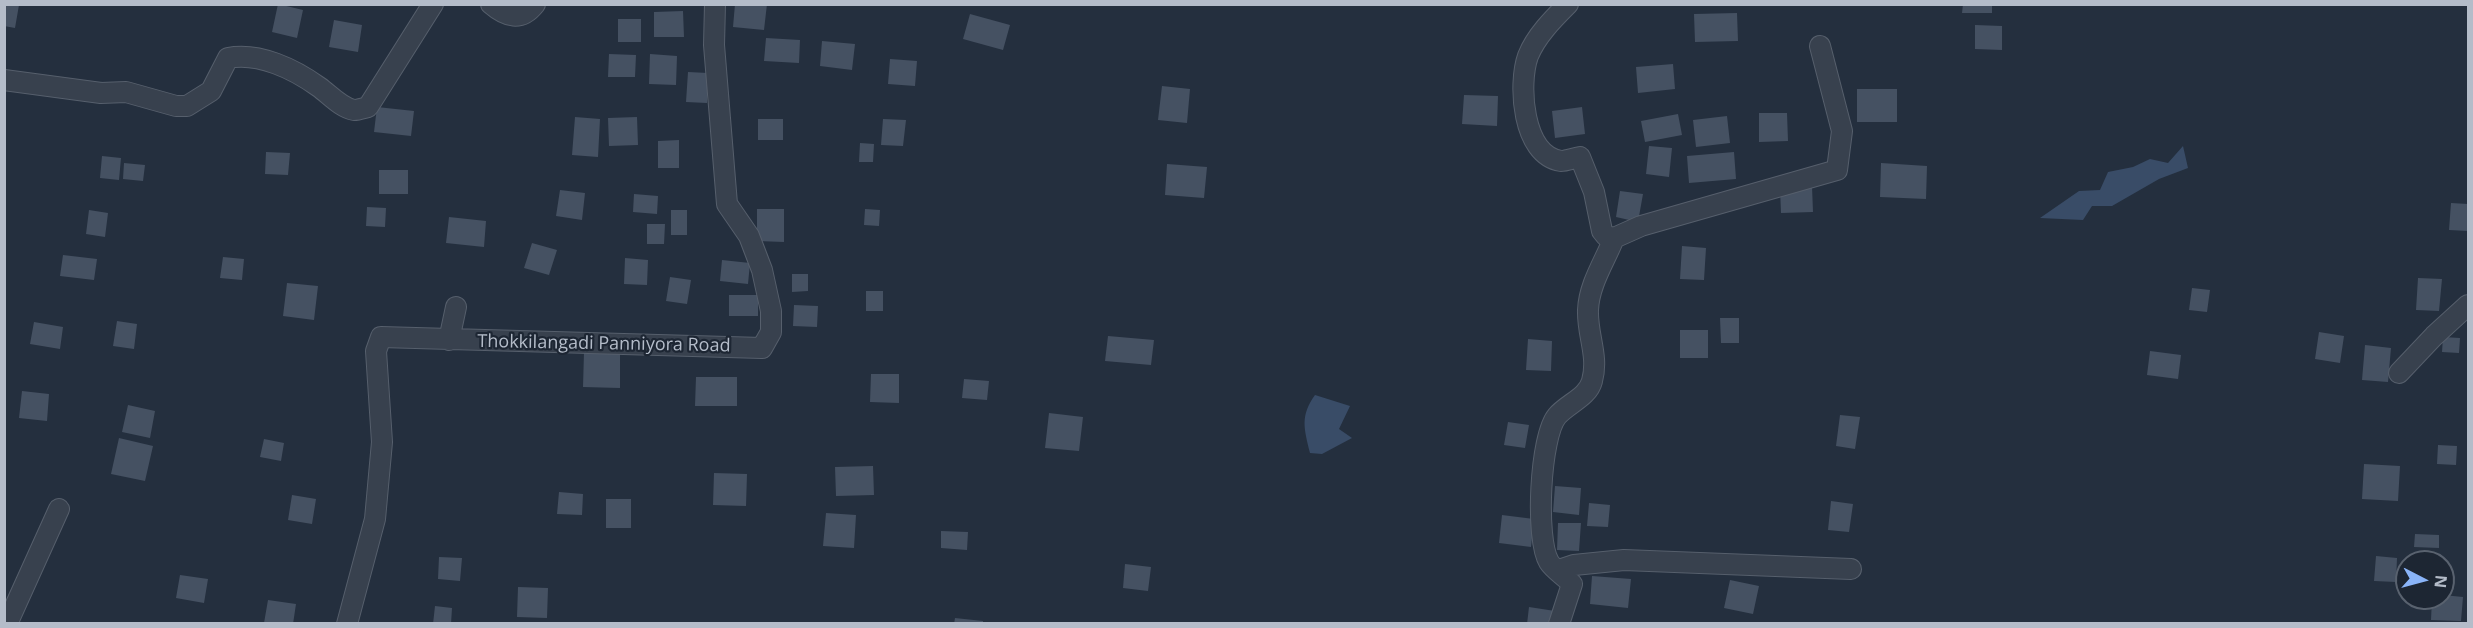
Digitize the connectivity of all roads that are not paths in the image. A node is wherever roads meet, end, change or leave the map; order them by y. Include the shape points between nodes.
1 (433, 4) edge
2 (491, 4) edge
3 (536, 4) edge
4 (715, 4) edge
5 (1568, 4) edge
6 (1820, 46) dead end
7 (4, 80) edge
8 (1614, 238) junction
9 (2469, 305) edge
10 (456, 307) dead end
11 (449, 340) junction
12 (2398, 373) dead end
13 (59, 509) dead end
14 (1851, 569) dead end
15 (1559, 570) junction
16 (8, 624) edge
17 (347, 624) edge
18 (1559, 624) edge

1 - 7 street via 368,107 354,110 316,85 261,58 241,56 228,58 211,91 187,106 126,92 101,93
2 - 3 street via 504,16 514,17 529,13
4 - 11 street, Thokkilangadi Panniyora Road via 714,45 728,204 749,236 762,270 771,311 771,332 762,348
5 - 8 street via 1546,26 1528,54 1522,77 1524,110 1533,137 1546,153 1561,161 1580,158 1594,192 1602,231
6 - 8 street via 1842,131 1838,170 1652,223
8 - 15 street via 1590,291 1589,323 1595,351 1592,383 1558,415 1545,441 1543,546 1550,563
9 - 12 street
10 - 11 street
11 - 17 street, Thokkilangadi Panniyora Road via 381,337 376,351 382,442 375,519
13 - 16 street
14 - 15 street via 1624,560
15 - 18 street via 1572,584

